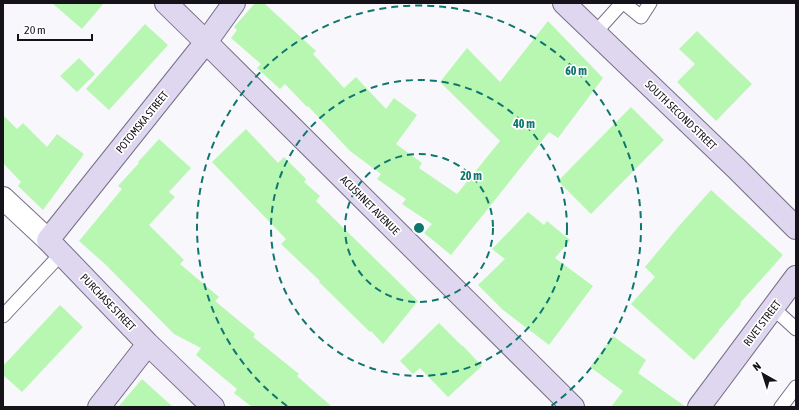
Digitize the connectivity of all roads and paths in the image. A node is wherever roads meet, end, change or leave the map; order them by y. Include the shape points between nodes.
1 (166, 3) edge
2 (234, 3) edge
3 (564, 3) edge
4 (623, 3) edge
5 (650, 3) edge
6 (595, 33) junction
7 (206, 42) junction
8 (3, 198) edge
9 (796, 228) edge
10 (54, 247) junction
11 (796, 277) edge
12 (773, 308) junction
13 (3, 316) edge
14 (796, 329) edge
15 (148, 344) junction
16 (796, 387) edge
17 (99, 407) edge
18 (213, 407) edge
19 (573, 407) edge
20 (699, 407) edge
21 (781, 407) edge

1 - 7 street, ACUSHNET AVENUE
2 - 7 street, POTOMSKA STREET
3 - 6 street, SOUTH SECOND STREET
4 - 5 lane via 641,16
4 - 6 lane
6 - 9 street, SOUTH SECOND STREET
7 - 10 street, POTOMSKA STREET
7 - 19 street, ACUSHNET AVENUE
8 - 10 street, PURCHASE STREET
10 - 13 lane
10 - 15 street, PURCHASE STREET
11 - 12 street, RIVET STREET
12 - 14 lane
12 - 20 street, RIVET STREET
15 - 17 street
15 - 18 street, PURCHASE STREET
16 - 21 lane

